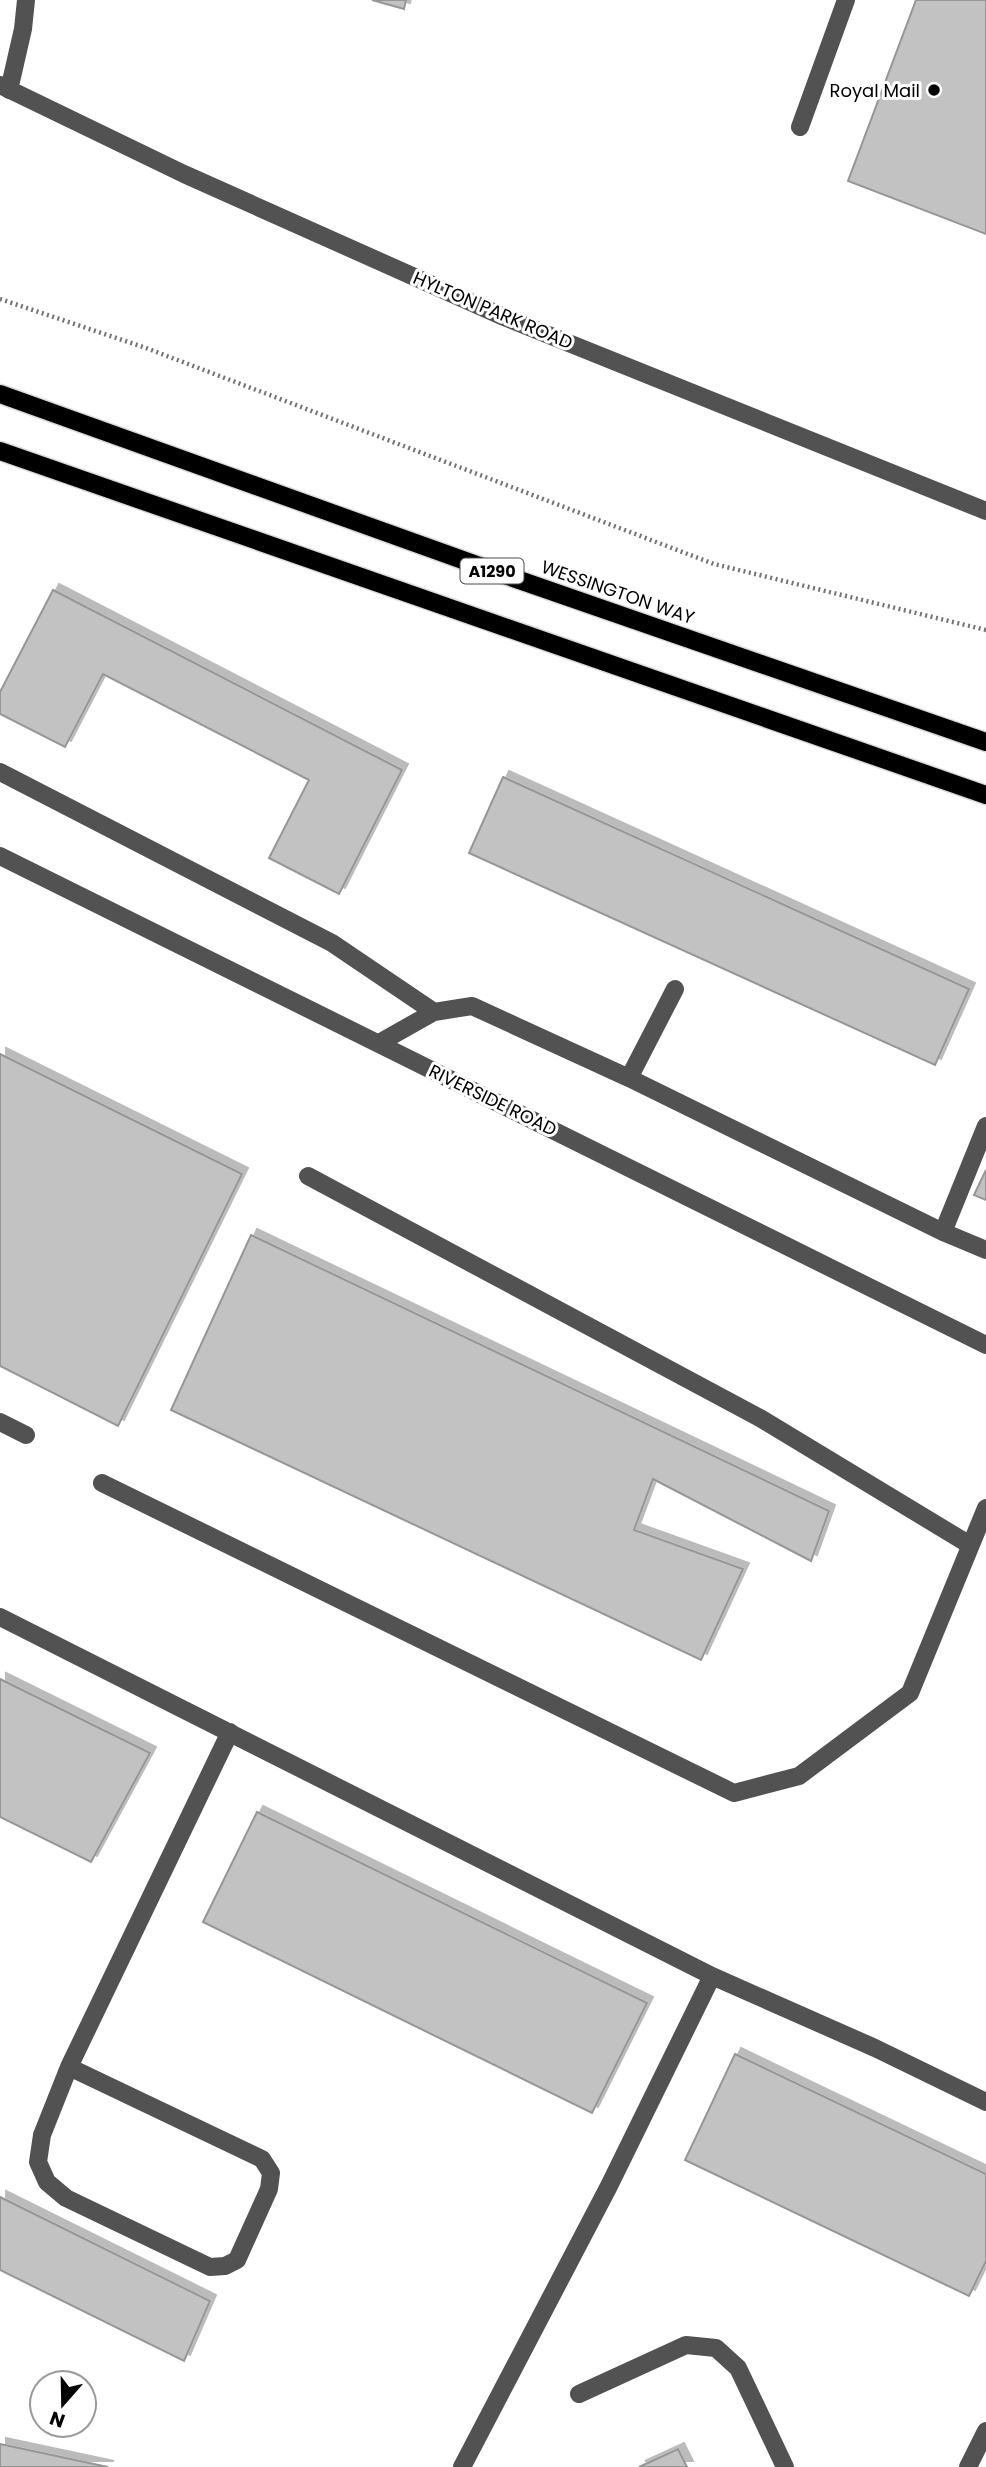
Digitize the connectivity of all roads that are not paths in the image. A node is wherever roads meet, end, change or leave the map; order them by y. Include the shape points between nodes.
1 (26, 0) edge
2 (843, 1) edge
3 (5, 87) edge
4 (800, 127) dead end
5 (0, 394) edge
6 (0, 451) edge
7 (986, 511) edge
8 (986, 742) edge
9 (0, 772) edge
10 (986, 795) edge
11 (0, 856) edge
12 (675, 989) dead end
13 (434, 1012) junction
14 (379, 1043) junction
15 (629, 1078) junction
16 (986, 1126) edge
17 (308, 1176) dead end
18 (943, 1232) junction
19 (986, 1250) edge
20 (986, 1345) edge
21 (0, 1422) edge
22 (26, 1435) dead end
23 (102, 1483) dead end
24 (986, 1508) edge
25 (970, 1545) junction
26 (0, 1617) edge
27 (230, 1732) junction
28 (712, 1976) junction
29 (69, 2067) junction
30 (986, 2102) edge
31 (579, 2394) dead end
32 (985, 2435) edge
33 (462, 2467) edge
34 (785, 2467) edge
35 (968, 2467) edge

1 - 3 street via 23,29
2 - 4 street
3 - 7 street, HYLTON PARK ROAD via 184,174 504,317
5 - 8 main road, WESSINGTON WAY / A1290
6 - 10 main road
9 - 13 street via 332,943
11 - 14 street, RIVERSIDE ROAD
12 - 15 street
13 - 14 street
13 - 15 street via 472,1006
14 - 20 street, RIVERSIDE ROAD
15 - 18 street
16 - 18 street
17 - 25 street via 760,1418
18 - 19 street
21 - 22 street
23 - 25 street via 734,1793 799,1776 910,1693
24 - 25 street
26 - 27 street
27 - 28 street
27 - 29 street
28 - 30 street
28 - 33 street
29 - 29 street via 42,2135 38,2162 47,2182 66,2199 210,2267 237,2260 269,2189 271,2172 262,2159
31 - 34 street via 686,2345 716,2348 738,2368
32 - 35 street

